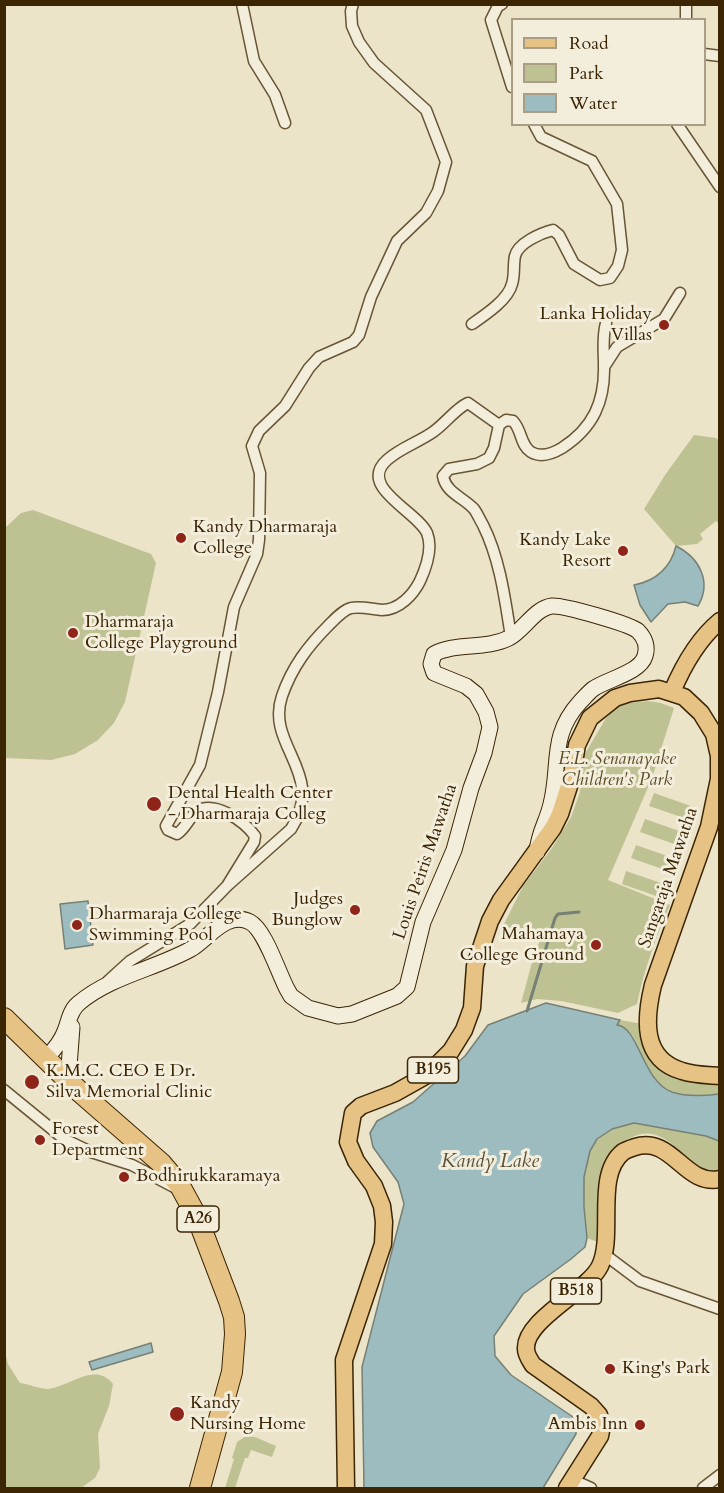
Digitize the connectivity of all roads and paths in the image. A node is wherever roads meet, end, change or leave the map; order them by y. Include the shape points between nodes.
1 (242, 4) edge
2 (352, 4) edge
3 (502, 4) edge
4 (511, 81) edge
5 (285, 123) dead end
6 (535, 126) edge
7 (678, 126) edge
8 (720, 188) edge
9 (680, 293) dead end
10 (606, 323) dead end
11 (472, 324) dead end
12 (604, 368) junction
13 (499, 425) junction
14 (717, 626) edge
15 (511, 637) junction
16 (672, 692) junction
17 (700, 713) junction
18 (720, 727) edge
19 (537, 852) junction
20 (227, 886) junction
21 (102, 987) junction
22 (83, 1000) junction
23 (4, 1018) edge
24 (46, 1057) junction
25 (720, 1076) edge
26 (68, 1080) junction
27 (4, 1090) edge
28 (720, 1179) edge
29 (184, 1193) junction
30 (604, 1254) junction
31 (720, 1309) edge
32 (720, 1475) edge
33 (570, 1484) edge
34 (200, 1488) edge
35 (346, 1488) edge
36 (591, 1488) edge
37 (703, 1488) edge

1 - 5 street via 254,61 275,95
2 - 20 street via 352,26 359,42 374,63 426,110 446,162 438,191 426,213 397,241 370,297 359,334 353,342 319,357 285,406 259,431 252,446 260,473 257,554 234,607 200,765 166,826 177,834 197,812 218,809 251,831 254,842
3 - 4 street via 491,20
6 - 11 street via 541,136 592,161 617,204 622,250 618,266 610,278 600,280 574,264 553,230 520,246 512,286 492,311
7 - 8 street
9 - 12 street via 664,319 617,347
10 - 12 street
12 - 13 street via 601,403 594,417 549,455 532,453 525,447 513,421
13 - 15 street via 489,458 449,469 443,476 444,484 474,509 487,534 503,587
13 - 20 street via 468,403 380,469 379,482 383,488 426,531 429,551 419,582 410,596 391,609 348,609 308,646 281,698 279,717 302,780 298,817 291,829
14 - 16 main road via 680,673
15 - 19 main road, Louis Peiris Mawatha via 551,606 624,624 638,631 647,646 638,667 592,690 561,729 552,803 539,835
15 - 21 main road, Louis Peiris Mawatha via 434,654 434,673 476,694 490,727 454,850 420,932 410,980 397,996 338,1016 308,1008 291,996 261,932 243,920 225,922 184,952
16 - 17 main road, Sangaraja Mawatha via 691,702
16 - 19 main road, B195 via 630,693 606,704 590,718 577,745 560,814
17 - 18 street
17 - 25 main road, Sangaraja Mawatha via 714,734 719,779 709,827 653,985 647,1023 651,1045 659,1058 681,1071
19 - 35 main road, B195 via 490,921 475,966 472,1008 451,1051 427,1075 353,1113 348,1142 374,1185 384,1222 382,1244 344,1360
20 - 21 street via 190,924 130,962
21 - 22 main road, Louis Peiris Mawatha
22 - 24 main road, Louis Peiris Mawatha via 74,1008 59,1043
22 - 26 main road via 72,1026
23 - 24 highway, A26
24 - 26 highway, A26
26 - 29 highway, A26 via 146,1149
27 - 29 street via 64,1138 91,1152 132,1165
28 - 30 main road, B518 via 696,1177 667,1152 651,1145 623,1152 613,1165 609,1180
29 - 34 highway, A26 via 221,1280 234,1317 235,1335 232,1372
30 - 31 street via 640,1281
30 - 33 main road, B518 via 592,1278 553,1308 528,1337 525,1347 533,1365 599,1415 600,1436
32 - 37 street
33 - 36 street

